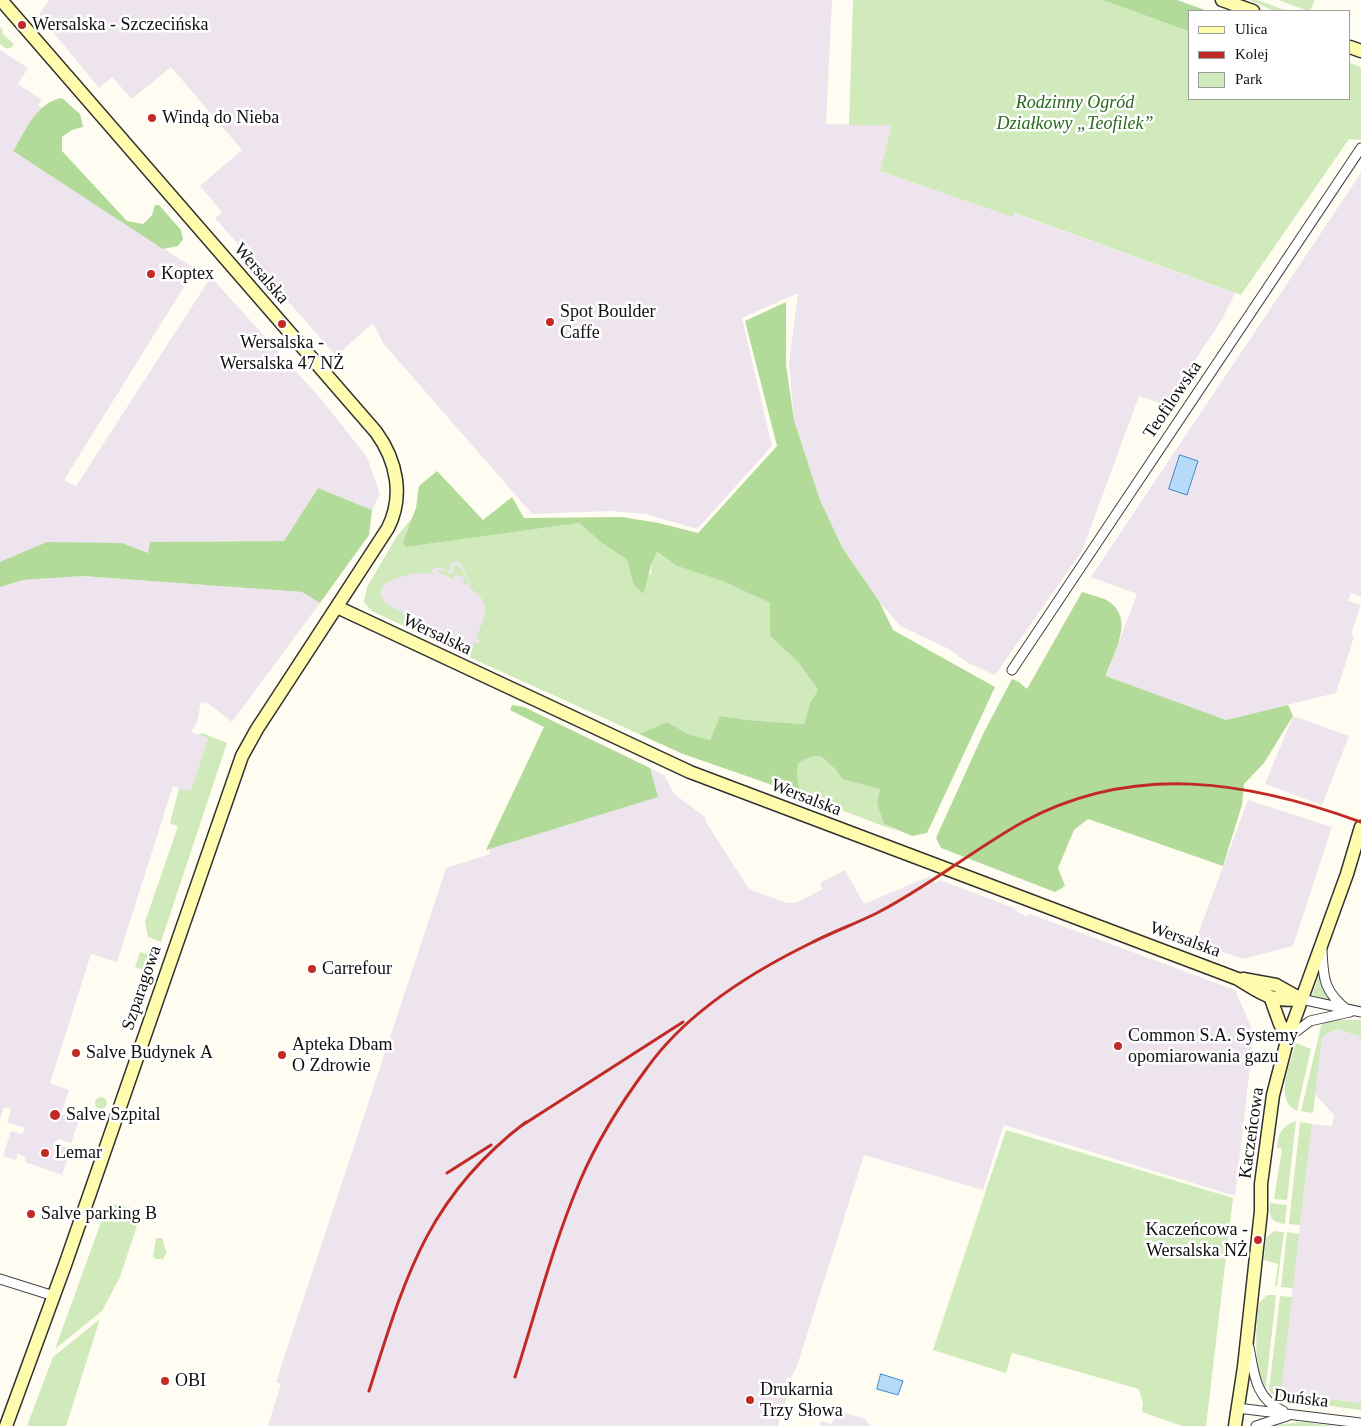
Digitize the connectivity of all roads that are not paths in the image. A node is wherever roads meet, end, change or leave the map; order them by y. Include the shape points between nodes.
1 (1, 0) edge
2 (1222, 0) edge
3 (1250, 10) edge
4 (1361, 148) edge
5 (337, 608) junction
6 (1012, 670) dead end
7 (1361, 829) edge
8 (1322, 946) junction
9 (1238, 978) junction
10 (1272, 999) junction
11 (1301, 999) junction
12 (1350, 1012) junction
13 (1361, 1012) edge
14 (1288, 1037) junction
15 (0, 1279) edge
16 (54, 1296) junction
17 (1247, 1336) junction
18 (1237, 1408) junction
19 (1292, 1415) junction
20 (1361, 1423) edge
21 (6, 1426) edge
22 (1235, 1426) edge
23 (1256, 1426) edge

1 - 5 street, Wersalska via 384,444 396,476 394,514 384,537
2 - 3 street
4 - 6 street, Teofilowska
5 - 9 street, Wersalska via 706,779
5 - 16 street, Szparagowa via 242,756
7 - 8 street, Kaczeńcowa
8 - 11 street, Kaczeńcowa
8 - 12 street via 1326,987
9 - 10 street, Wersalska
9 - 11 street, Wersalska via 1276,985
10 - 11 street, Wersalska via 1286,1002
10 - 14 street
11 - 12 street, Wersalska
11 - 14 street, Kaczeńcowa
12 - 13 street, Wersalska
12 - 14 street, Wersalska via 1310,1021
14 - 17 street, Kaczeńcowa via 1267,1136
15 - 16 street
16 - 21 street, Szparagowa
17 - 18 street, Kaczeńcowa
17 - 19 street via 1260,1394 1276,1408
18 - 19 street, Duńska
18 - 22 street, Kaczeńcowa
19 - 20 street, Duńska
19 - 23 street

